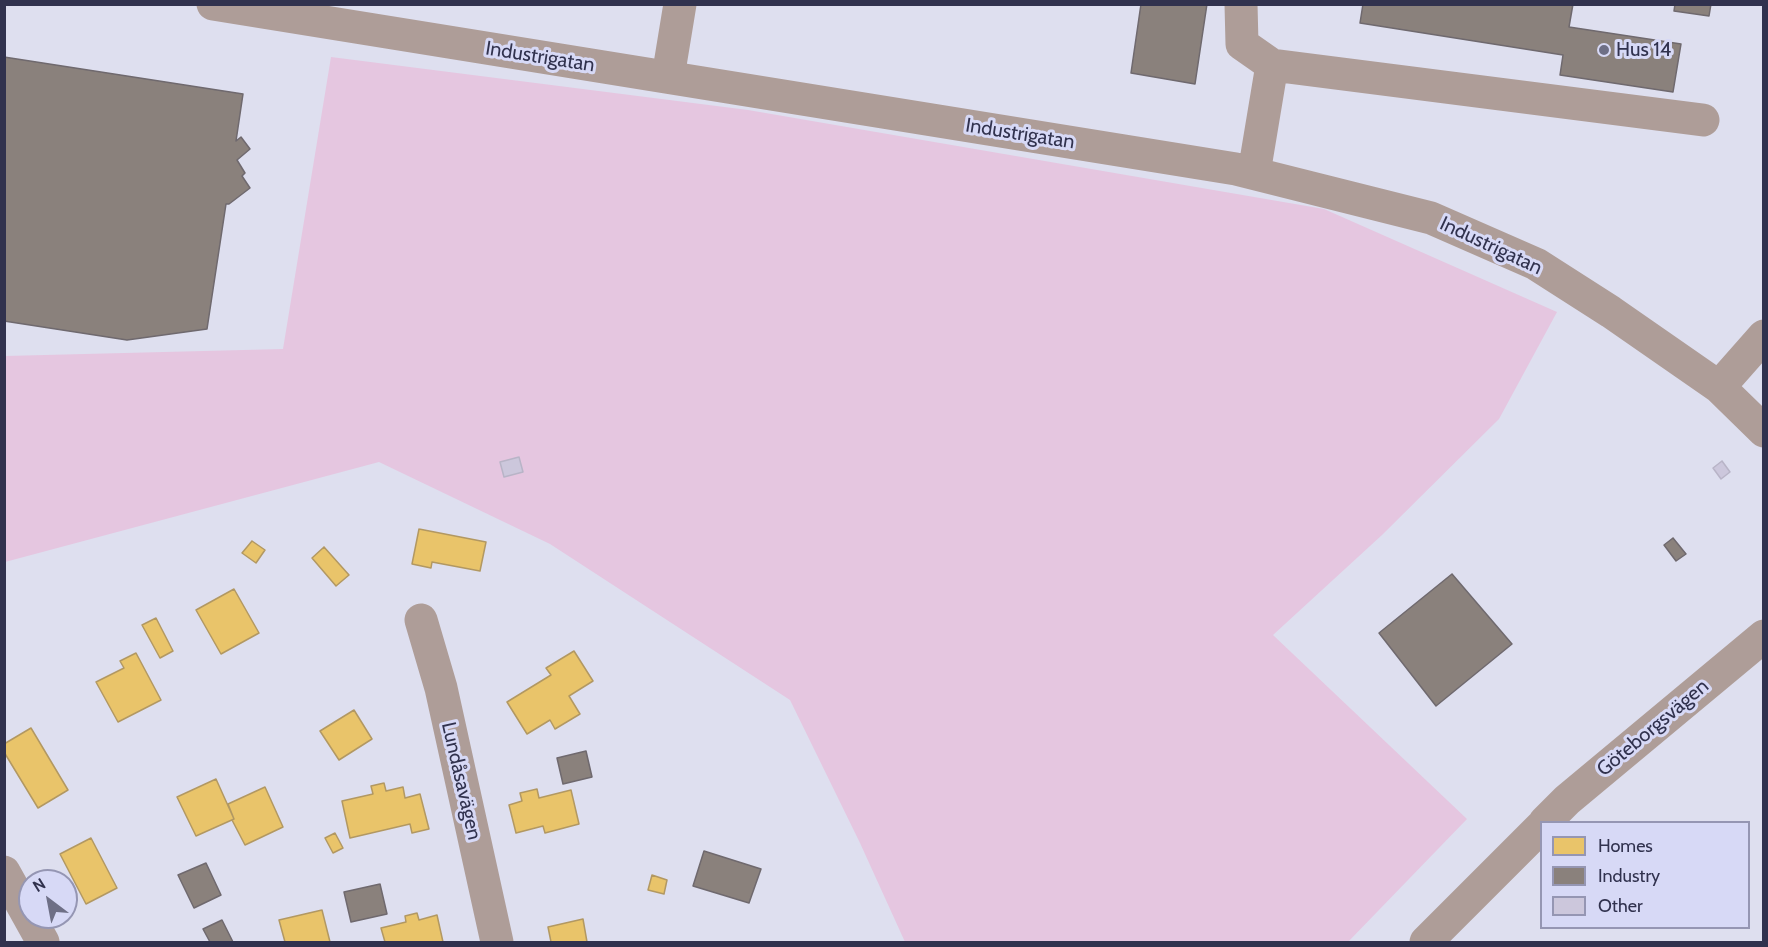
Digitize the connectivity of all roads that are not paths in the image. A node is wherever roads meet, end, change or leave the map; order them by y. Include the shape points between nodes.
1 (213, 4) edge
2 (680, 4) edge
3 (1241, 4) edge
4 (1272, 65) junction
5 (668, 77) junction
6 (1703, 120) dead end
7 (1254, 173) junction
8 (1764, 336) edge
9 (1719, 387) junction
10 (1764, 431) edge
11 (421, 620) dead end
12 (1764, 636) edge
13 (1546, 821) edge
14 (1540, 827) edge
15 (4, 872) edge
16 (43, 942) edge
17 (497, 942) edge
18 (1426, 942) edge

1 - 5 street, Industrigatan
2 - 5 street
3 - 4 street via 1242,44
4 - 6 street
4 - 7 street
5 - 7 street, Industrigatan
7 - 9 street, Industrigatan via 1431,218 1536,264
8 - 9 street
9 - 10 street, Industrigatan
11 - 17 street, Lundåsavägen via 441,687
12 - 13 street, Göteborgsvägen
14 - 18 street, Göteborgsvägen
15 - 16 street

